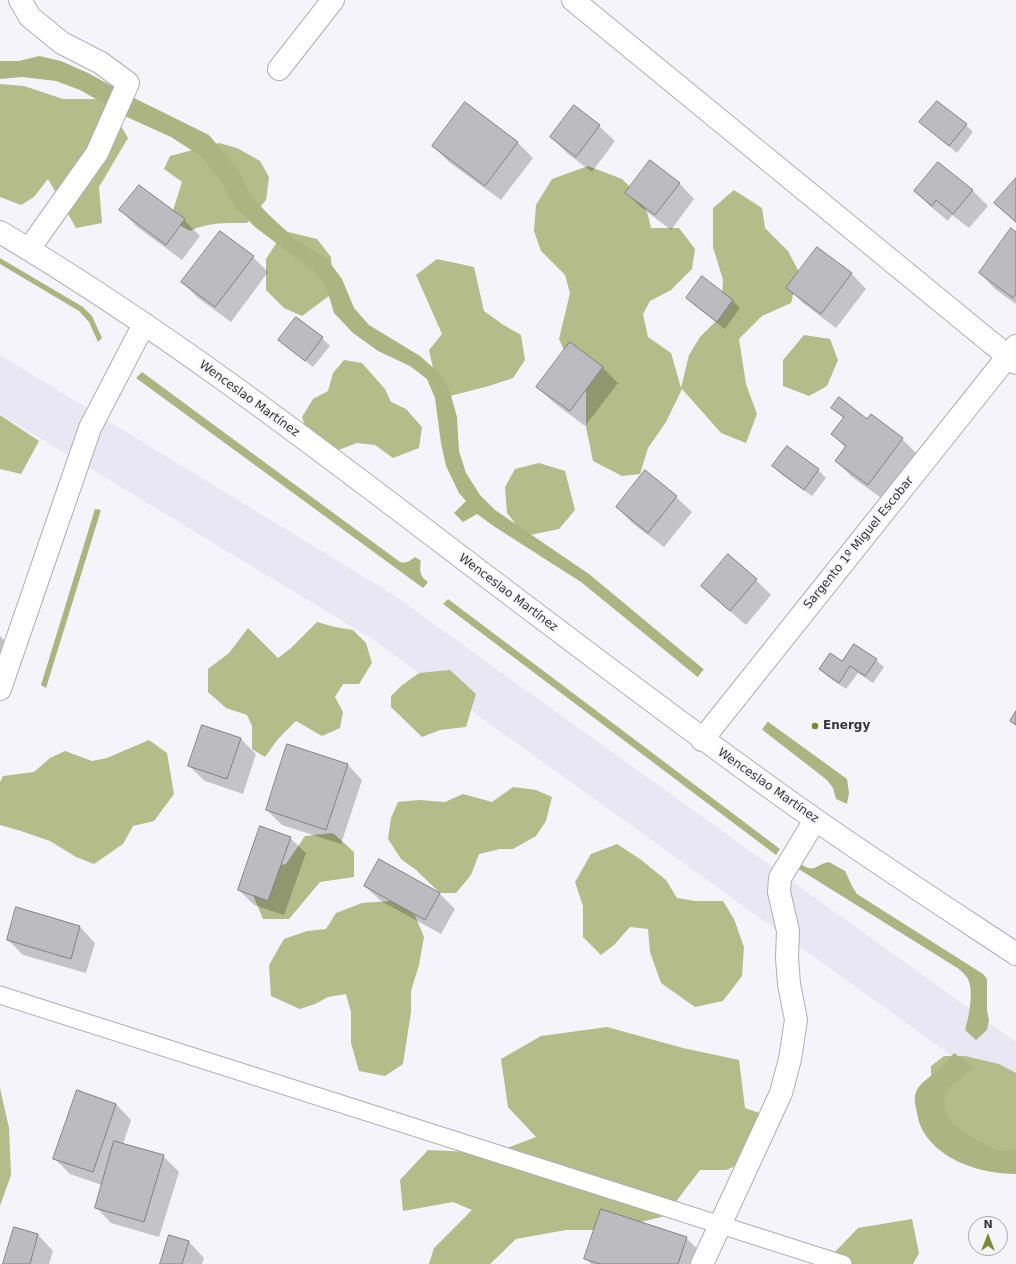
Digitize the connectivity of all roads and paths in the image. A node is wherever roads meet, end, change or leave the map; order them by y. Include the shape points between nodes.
1 (20, 0) edge
2 (333, 0) edge
3 (573, 0) edge
4 (279, 68) dead end
5 (0, 232) edge
6 (29, 249) junction
7 (144, 324) junction
8 (1013, 355) edge
9 (0, 689) edge
10 (702, 740) junction
11 (815, 820) junction
12 (1016, 954) edge
13 (0, 995) edge
14 (719, 1225) junction
15 (838, 1263) edge
16 (702, 1264) edge

1 - 6 street via 30,17 62,44 101,63 128,84 97,153
2 - 4 street
3 - 8 street
5 - 6 street, Wenceslao Martínez
6 - 7 street, Wenceslao Martínez
7 - 9 street via 90,428
7 - 10 street, Wenceslao Martínez via 288,426
8 - 10 street, Sargento 1º Miguel Escobar
10 - 11 street, Wenceslao Martínez
11 - 12 street, Wenceslao Martínez
11 - 14 street via 780,878 779,892 788,932 789,984 796,1020 790,1059 781,1093
13 - 14 lane
14 - 15 lane
14 - 16 street

